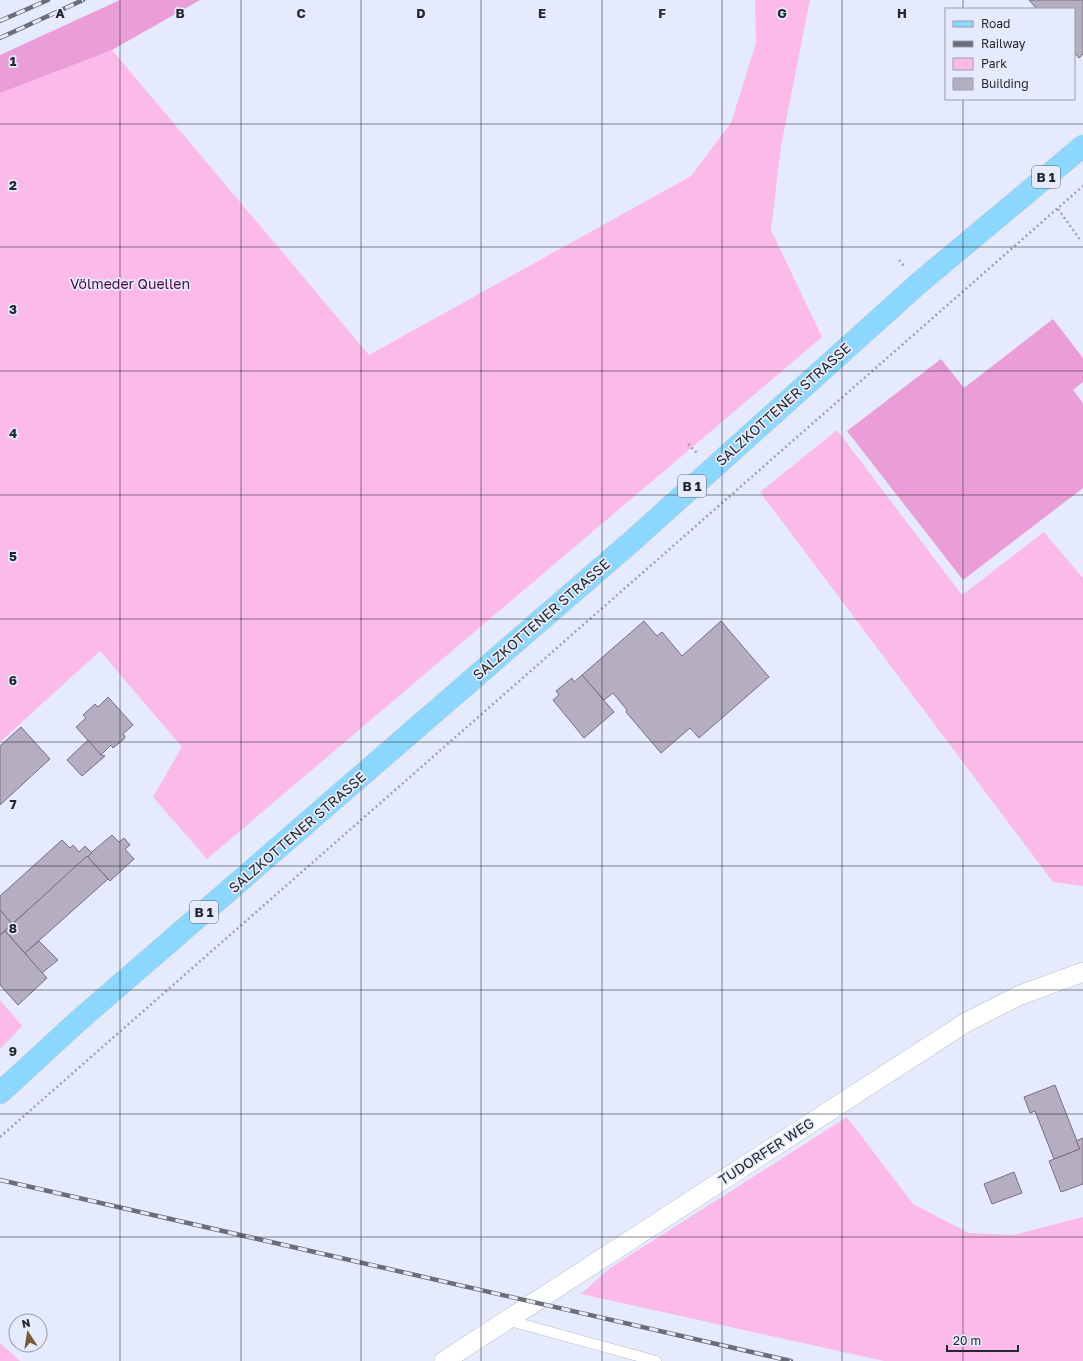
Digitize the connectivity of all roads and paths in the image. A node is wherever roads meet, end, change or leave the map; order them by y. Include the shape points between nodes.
1 (1083, 146) edge
2 (1083, 186) edge
3 (1058, 209) junction
4 (1081, 240) dead end
5 (1083, 972) edge
6 (0, 1093) edge
7 (0, 1137) edge
8 (507, 1320) junction
9 (464, 1356) edge
10 (444, 1361) edge
11 (656, 1361) edge

1 - 6 main road, SALZKOTTENER STRASSE / B 1 via 919,283 631,542 77,1022
2 - 3 path
3 - 4 path
3 - 7 path
5 - 8 street, TUDORFER WEG via 1018,996 965,1023
8 - 9 street, TUDORFER WEG
8 - 11 lane
9 - 10 street, TUDORFER WEG

